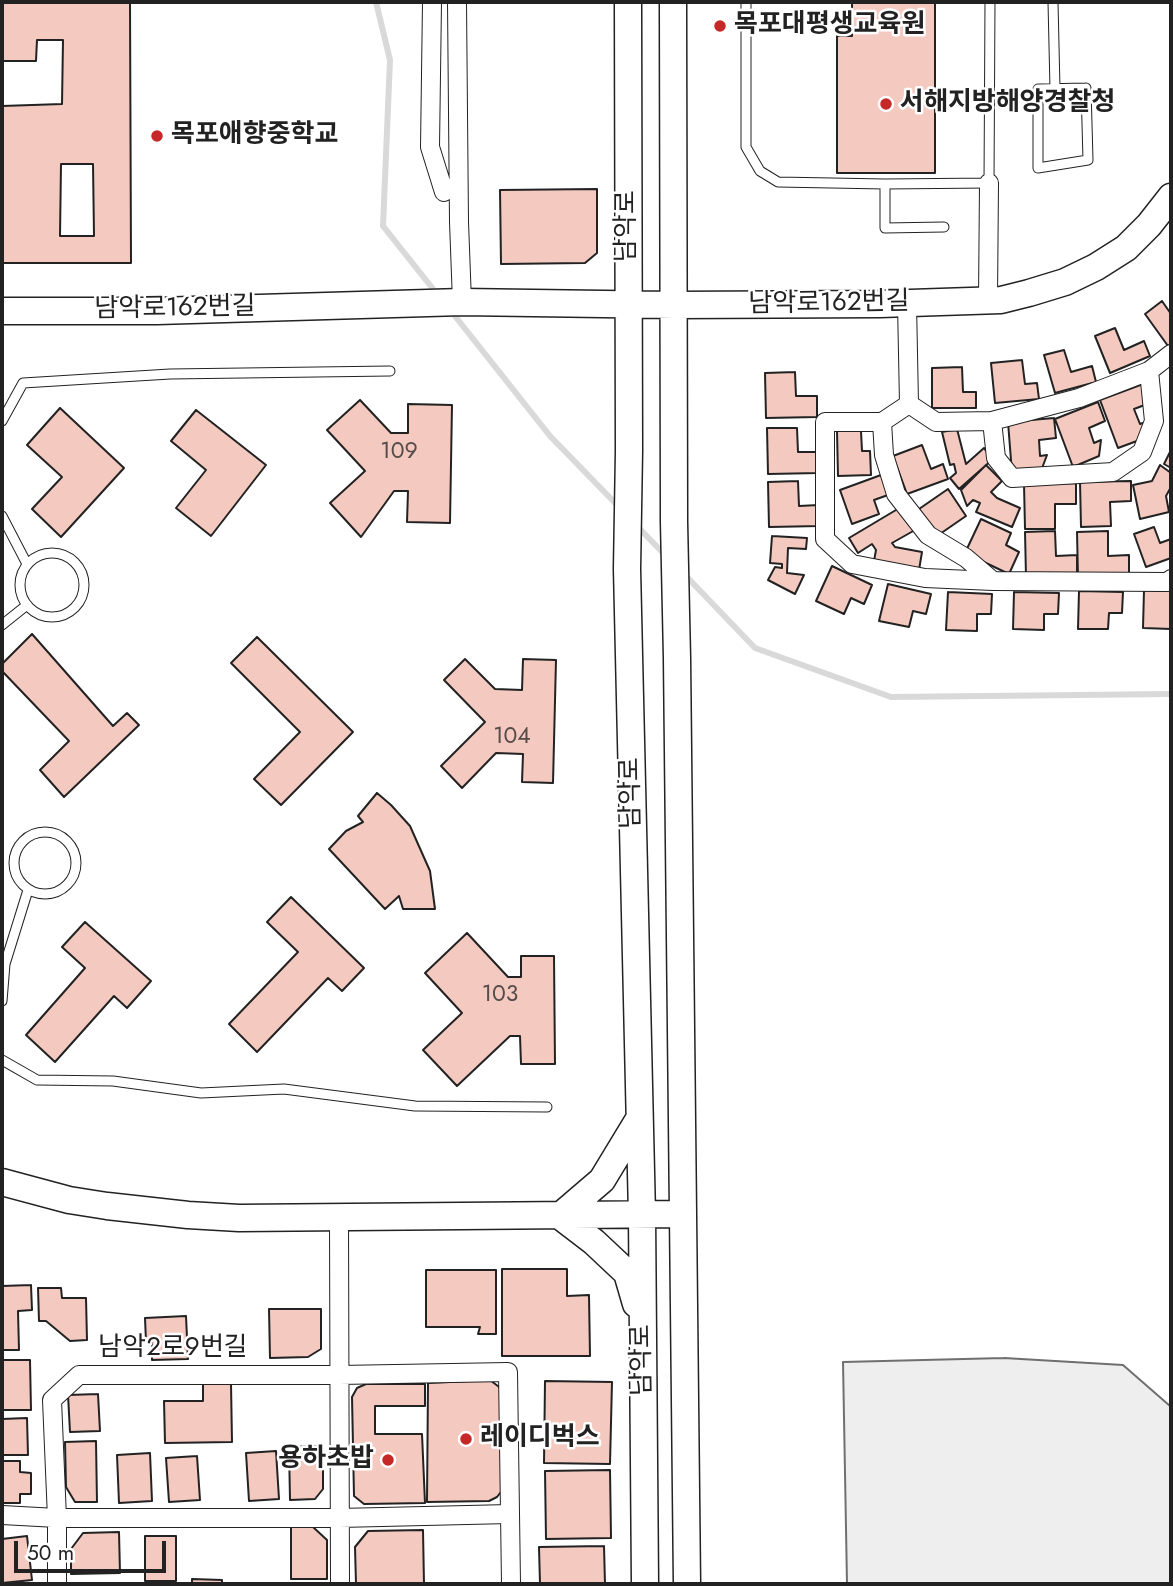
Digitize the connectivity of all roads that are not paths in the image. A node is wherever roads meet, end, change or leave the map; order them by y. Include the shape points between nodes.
1 (432, 2) edge
2 (457, 2) edge
3 (628, 2) edge
4 (673, 2) edge
5 (746, 2) edge
6 (990, 2) edge
7 (1053, 2) edge
8 (1055, 89) junction
9 (989, 183) junction
10 (885, 184) junction
11 (444, 192) dead end
12 (1171, 197) edge
13 (944, 227) dead end
14 (988, 300) junction
15 (457, 302) junction
16 (907, 303) junction
17 (628, 304) junction
18 (674, 305) junction
19 (2, 311) edge
20 (1171, 354) edge
21 (390, 371) dead end
22 (1149, 371) junction
23 (909, 404) junction
24 (2, 421) edge
25 (992, 421) junction
26 (882, 422) junction
27 (2, 516) edge
28 (27, 564) junction
29 (1171, 579) edge
30 (993, 581) junction
31 (27, 605) junction
32 (2, 625) edge
33 (2, 861) edge
34 (14, 862) junction
35 (28, 890) junction
36 (2, 1001) edge
37 (2, 1060) edge
38 (547, 1107) dead end
39 (639, 1119) junction
40 (2, 1182) edge
41 (683, 1214) junction
42 (642, 1215) junction
43 (560, 1216) junction
44 (339, 1218) junction
45 (643, 1329) junction
46 (339, 1375) junction
47 (510, 1514) junction
48 (2, 1515) edge
49 (57, 1518) junction
50 (340, 1518) junction
51 (57, 1584) edge
52 (340, 1584) edge
53 (511, 1584) edge
54 (645, 1584) edge
55 (687, 1584) edge

1 - 11 street via 430,147
2 - 15 street
3 - 17 street, 남악로
4 - 18 street, 남악로
5 - 10 lane via 746,147 760,171 778,181
6 - 9 lane
7 - 8 lane
8 - 8 lane via 1086,88 1088,160 1038,168 1038,89
9 - 10 lane
9 - 14 street
10 - 13 lane via 885,229
12 - 14 street, 남악로162번길 via 1126,248 1096,267 1029,293
14 - 16 street, 남악로162번길
15 - 17 street, 남악로162번길
15 - 19 street, 남악로162번길
16 - 18 street, 남악로162번길
16 - 23 street
17 - 18 street, 남악로162번길
17 - 39 street, 남악로 via 627,569
18 - 41 street, 남악로
20 - 22 street
21 - 24 lane via 170,374 23,383
22 - 25 street via 1079,398
22 - 25 street via 1154,421 1142,452 1113,472 1012,478 996,458
23 - 25 street via 936,422
23 - 26 street
26 - 30 street via 884,455 896,494 929,535
26 - 30 street via 825,422 825,539 852,564 925,578
27 - 28 lane
28 - 31 lane via 20,585
28 - 31 lane via 45,554 65,556 80,570 83,590 74,608 55,617
29 - 30 street
31 - 32 lane
33 - 34 lane
34 - 35 lane via 17,878
34 - 35 lane via 22,842 40,832 61,837 74,853 74,875 68,884 49,894
35 - 36 lane via 5,964
37 - 38 lane via 37,1080 113,1080 201,1093 284,1089 415,1106
39 - 42 street, 남악로
39 - 43 street via 602,1180
40 - 44 street via 69,1200 149,1212
41 - 42 street
41 - 55 street, 남악로
42 - 43 street
42 - 45 street, 남악로
43 - 44 street
43 - 45 street via 626,1273
44 - 46 street
45 - 54 street, 남악로
46 - 47 street, 남악2로9번길 via 508,1372
46 - 49 street, 남악2로9번길 via 79,1375 52,1400
46 - 50 street
47 - 50 street
47 - 53 street, 남악2로9번길
48 - 49 street
49 - 50 street
49 - 51 street, 남악2로9번길
50 - 52 street

